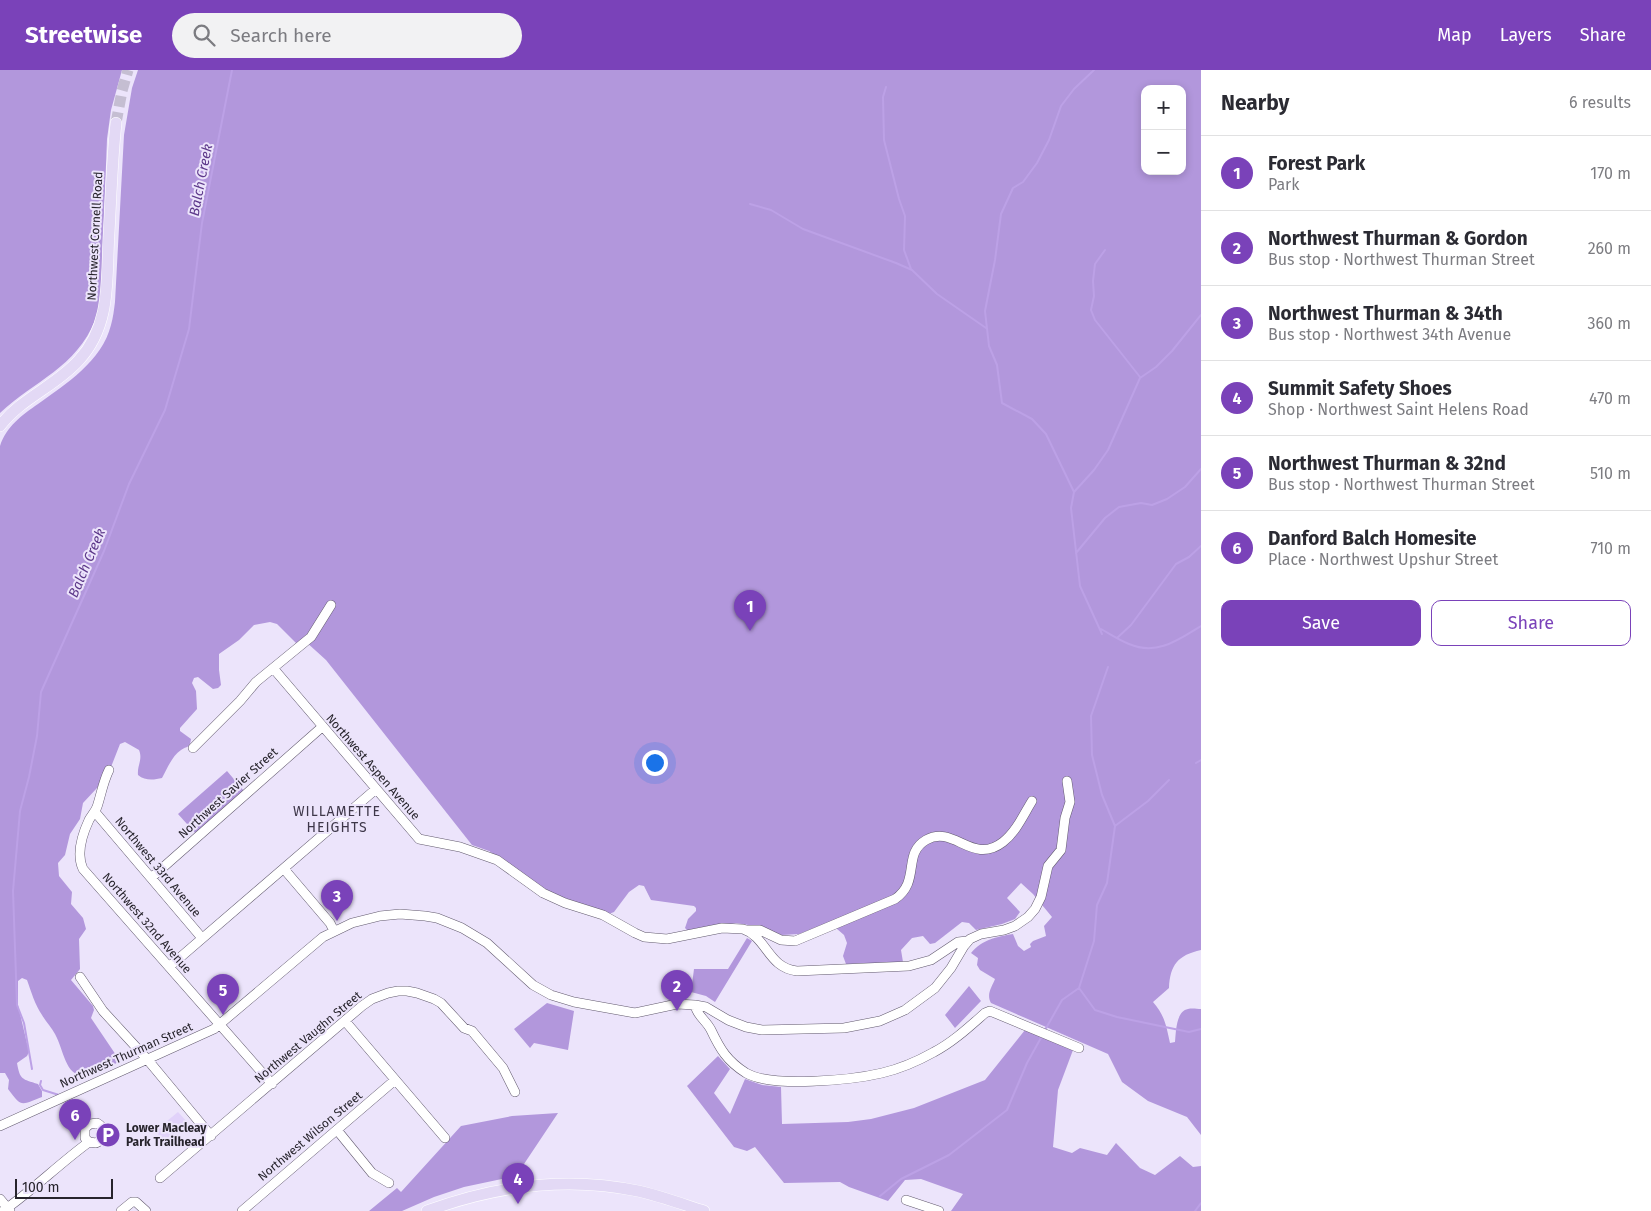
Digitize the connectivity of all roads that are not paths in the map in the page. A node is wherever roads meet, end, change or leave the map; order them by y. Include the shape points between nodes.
1 (116, 123) tunnel mouth
2 (0, 426) edge
3 (331, 605) dead end
4 (273, 668) junction
5 (322, 727) junction
6 (193, 748) dead end
7 (109, 770) dead end
8 (1067, 781) dead end
9 (376, 790) junction
10 (1032, 801) dead end
11 (95, 812) junction
12 (284, 869) junction
13 (150, 878) junction
14 (747, 930) junction
15 (334, 931) junction
16 (202, 938) junction
17 (967, 942) junction
18 (169, 967) junction
19 (80, 977) dead end
20 (695, 1005) junction
21 (345, 1021) junction
22 (219, 1025) junction
23 (1079, 1048) dead end
24 (147, 1059) junction
25 (395, 1080) junction
26 (272, 1084) junction
27 (515, 1092) dead end
28 (0, 1126) edge
29 (337, 1130) junction
30 (210, 1136) junction
31 (444, 1138) dead end
32 (89, 1142) dead end
33 (160, 1178) dead end
34 (389, 1183) dead end
35 (0, 1199) edge
36 (906, 1200) dead end
37 (7, 1210) edge
38 (121, 1211) edge
39 (146, 1211) edge
40 (242, 1211) edge
41 (427, 1211) edge
42 (704, 1211) edge
43 (939, 1211) edge

1 - 2 main road, Northwest Cornell Road via 107,290 99,329 72,367 18,406
3 - 4 street via 311,637
4 - 5 street, Northwest Aspen Avenue
4 - 6 street
5 - 9 street, Northwest Aspen Avenue
5 - 13 street, Northwest Savier Street
7 - 11 street
8 - 17 street via 1070,802 1062,850 1048,866 1041,897 1034,909 1015,926 981,934
9 - 12 street
9 - 14 street, Northwest Aspen Avenue via 418,839 460,847 496,860 543,893 603,916 644,937 667,938 728,928
10 - 14 street, Northwest Aspen Avenue via 1012,832 993,848 971,848 944,836 928,839 915,852 909,883 895,899 795,941 781,940 760,930
11 - 13 street, Northwest 33rd Avenue
11 - 18 street, Northwest 32nd Avenue via 80,846 83,869
12 - 15 street
12 - 16 street
13 - 16 street, Northwest 33rd Avenue
14 - 17 street via 774,961 797,971 909,966 931,960 958,942
15 - 20 street, Northwest Thurman Street via 380,916 410,914 437,918 474,934 533,985 562,999 635,1013 677,1004
15 - 22 street, Northwest Thurman Street
16 - 18 street
17 - 20 street, Northwest Thurman Street via 946,976 928,994 897,1014 870,1024 844,1028 762,1030 746,1027
18 - 22 street, Northwest 32nd Avenue
19 - 24 street via 104,1011
20 - 23 street via 729,1060 753,1076 779,1081 850,1078 904,1066 934,1053 988,1011
21 - 25 street
21 - 26 street, Northwest Vaughn Street
21 - 27 street, Northwest Vaughn Street via 372,999 388,993 406,991 425,996 441,1003 462,1027 472,1031 503,1068
22 - 24 street, Northwest Thurman Street
22 - 26 street, Northwest 32nd Avenue
24 - 28 street, Northwest Thurman Street
24 - 30 street
25 - 29 street, Northwest Wilson Street
25 - 31 street
26 - 30 street, Northwest Vaughn Street
29 - 34 street via 372,1173
29 - 40 street, Northwest Wilson Street
30 - 33 street, Northwest Vaughn Street
32 - 37 street
35 - 37 street
36 - 43 street
38 - 39 street via 132,1202
41 - 42 main road via 471,1196 546,1184 617,1188

